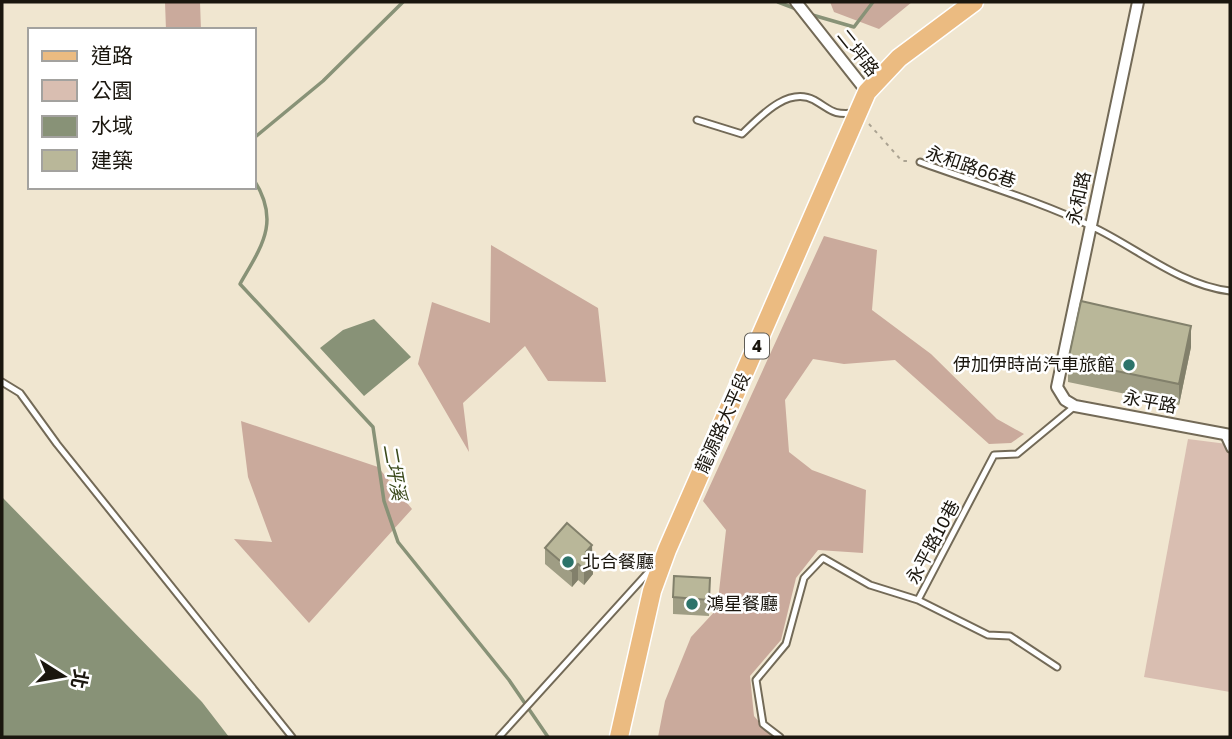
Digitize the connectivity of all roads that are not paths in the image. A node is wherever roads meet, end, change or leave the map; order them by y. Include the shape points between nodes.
1 (796, 2) edge
2 (974, 2) edge
3 (1138, 2) edge
4 (867, 92) junction
5 (859, 113) junction
6 (696, 120) dead end
7 (920, 162) road end
8 (1091, 226) junction
9 (1230, 291) edge
10 (2, 382) edge
11 (1070, 403) junction
12 (1227, 434) edge
13 (1230, 449) edge
14 (667, 550) junction
15 (918, 600) junction
16 (1057, 667) dead end
17 (292, 737) edge
18 (499, 737) edge
19 (619, 737) edge
20 (780, 737) edge

1 - 4 street, 二坪路
2 - 4 main road, 龍源路大平段 / 4 via 899,58
3 - 8 street, 永和路
4 - 5 main road, 龍源路大平段 / 4
5 - 6 lane via 836,115 799,96 772,107 742,134
5 - 14 main road, 龍源路大平段 / 4
7 - 8 lane, 永和路66巷
8 - 9 lane, 永和路66巷 via 1139,254 1215,289
8 - 11 street, 永和路 via 1057,387
10 - 17 lane via 20,393
11 - 12 street, 永平路
11 - 15 lane, 永平路10巷 via 1017,454 994,455
12 - 13 lane
14 - 18 lane
14 - 19 main road, 龍源路大平段 / 4 via 652,592
15 - 16 lane via 988,635 1010,636
15 - 20 lane, 永平路10巷 via 870,585 823,558 804,578 786,644 756,680 763,724

